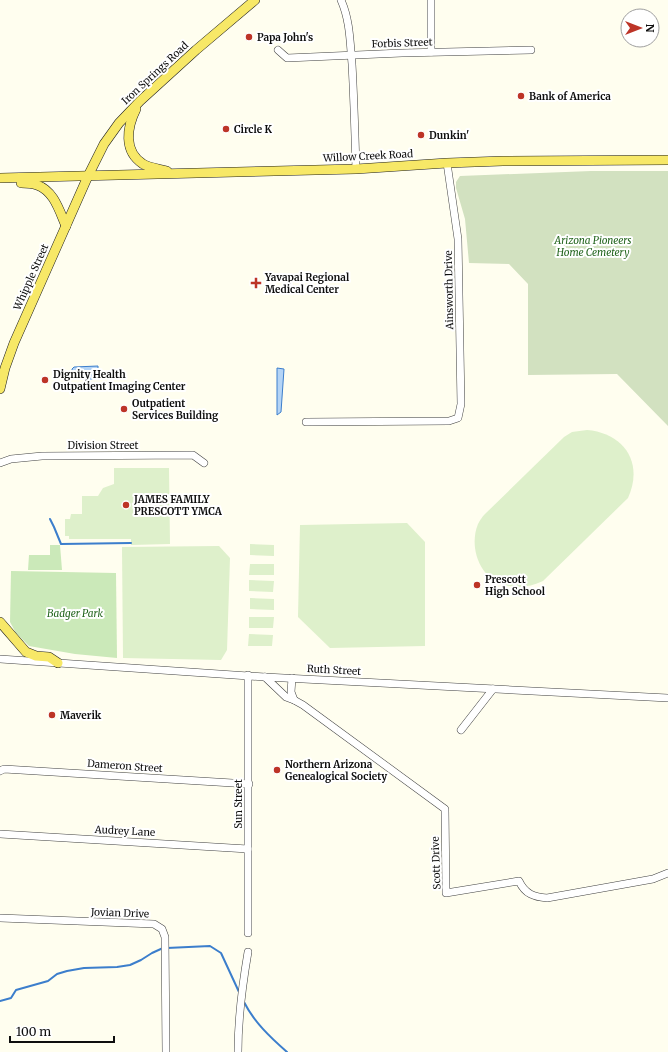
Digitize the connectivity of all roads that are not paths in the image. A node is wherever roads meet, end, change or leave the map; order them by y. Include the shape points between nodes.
1 (341, 0) edge
2 (431, 0) edge
3 (252, 1) edge
4 (278, 50) dead end
5 (531, 50) dead end
6 (431, 52) junction
7 (351, 55) junction
8 (140, 101) junction
9 (668, 160) edge
10 (447, 163) junction
11 (356, 169) junction
12 (174, 174) junction
13 (88, 176) junction
14 (4, 178) edge
15 (66, 226) junction
16 (3, 368) edge
17 (0, 389) edge
18 (306, 422) dead end
19 (0, 463) edge
20 (204, 463) dead end
21 (0, 622) edge
22 (0, 659) edge
23 (58, 663) junction
24 (248, 675) junction
25 (265, 677) junction
26 (292, 678) junction
27 (493, 689) junction
28 (668, 698) edge
29 (294, 700) junction
30 (460, 730) dead end
31 (0, 771) edge
32 (249, 784) junction
33 (3, 834) edge
34 (248, 849) junction
35 (668, 873) edge
36 (0, 918) edge
37 (248, 933) dead end
38 (248, 952) dead end
39 (166, 1052) edge
40 (238, 1052) edge

1 - 7 street via 349,27
2 - 6 street
3 - 8 main road, Iron Springs Road
4 - 7 street, Forbis Street via 287,58
5 - 6 street, Forbis Street
6 - 7 street, Forbis Street
7 - 11 street via 356,115
8 - 12 main road via 130,120 128,142 132,151 144,165
8 - 13 main road, Iron Springs Road via 104,144
9 - 10 main road, Willow Creek Road
10 - 11 main road, Willow Creek Road
10 - 18 street, Ainsworth Drive via 458,239 461,404 458,418 449,421
11 - 12 main road, Willow Creek Road
12 - 13 main road, Willow Creek Road
13 - 14 main road, Willow Creek Road
13 - 15 main road, Whipple Street
14 - 15 main road via 19,183 36,184 48,191 56,202
15 - 16 main road, Whipple Street
16 - 17 main road, Whipple Street
19 - 20 street, Division Street via 11,459 42,456 192,455
21 - 23 main road via 26,652 49,657
22 - 23 street, Ruth Street
23 - 24 street, Ruth Street
24 - 25 street, Ruth Street
24 - 32 street, Sun Street
25 - 26 street, Ruth Street
25 - 29 street, Scott Drive via 286,697
26 - 27 street, Ruth Street
26 - 29 street via 291,692
27 - 28 street, Ruth Street
27 - 30 street
29 - 35 street, Scott Drive via 445,809 446,893 519,881 522,888 534,897 547,898 653,879
31 - 32 street, Dameron Street via 10,769
32 - 34 street, Sun Street
33 - 34 street, Audrey Lane
34 - 37 street, Sun Street
36 - 39 street, Jovian Drive via 154,924 162,929 165,937
38 - 40 street via 238,1021

